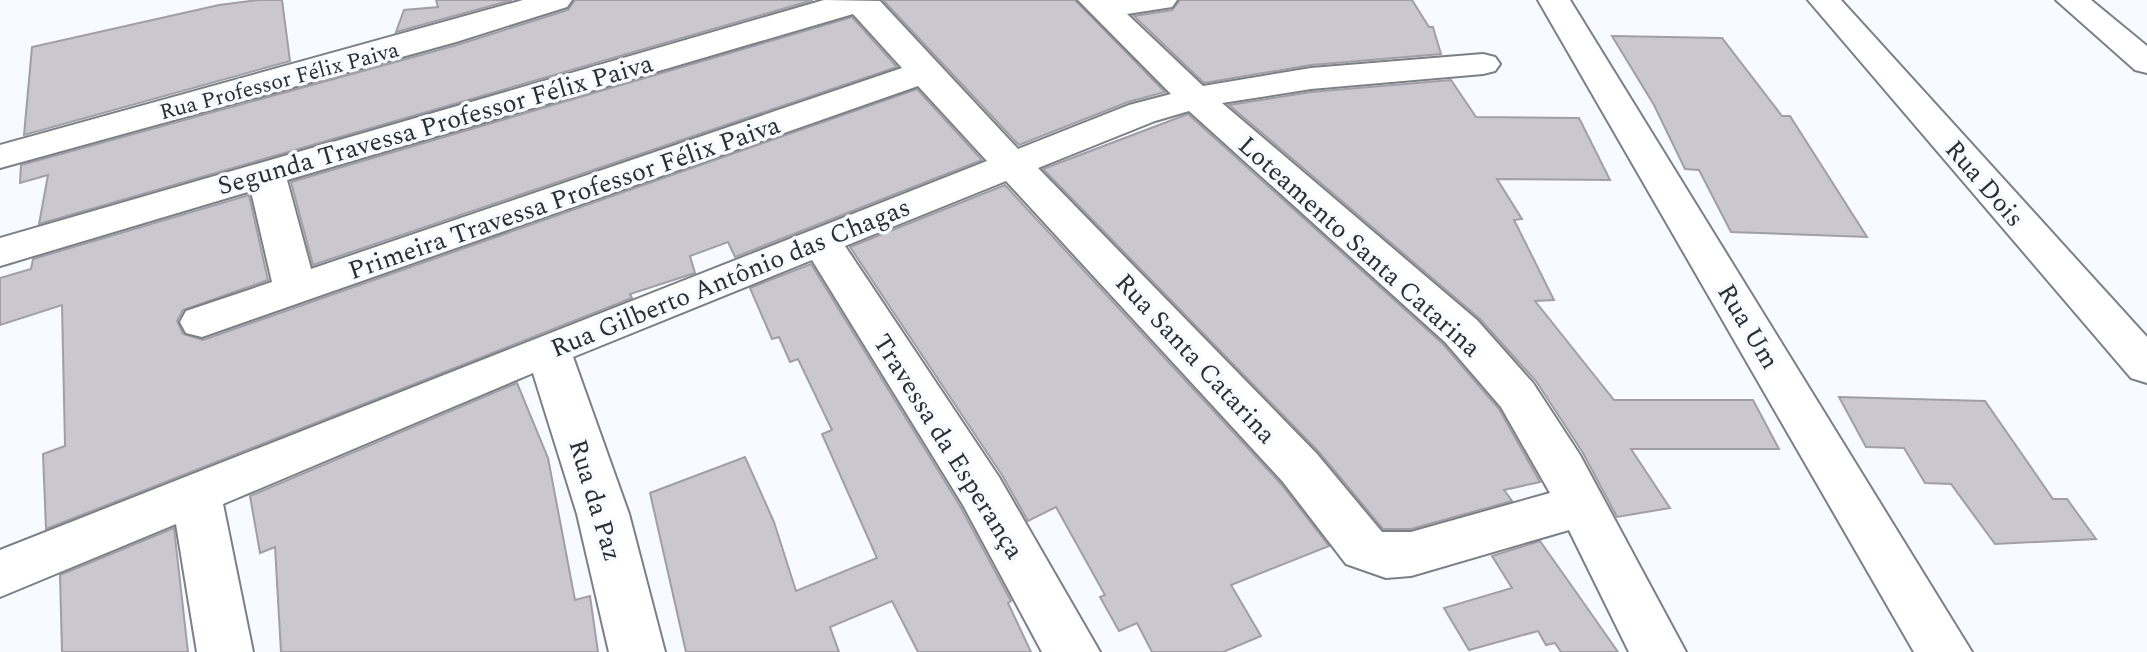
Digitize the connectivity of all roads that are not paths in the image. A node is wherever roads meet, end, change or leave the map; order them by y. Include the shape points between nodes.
1 (1161, 0) edge
2 (1554, 0) edge
3 (1824, 0) edge
4 (2072, 0) edge
5 (538, 3) edge
6 (1097, 4) edge
7 (838, 6) edge
8 (2147, 63) edge
9 (1483, 64) dead end
10 (924, 72) junction
11 (1194, 97) junction
12 (0, 157) edge
13 (1013, 164) junction
14 (266, 174) junction
15 (821, 242) junction
16 (0, 252) edge
17 (296, 291) junction
18 (202, 322) dead end
19 (548, 349) junction
20 (2147, 366) edge
21 (196, 495) junction
22 (1580, 506) junction
23 (0, 574) edge
24 (225, 652) edge
25 (637, 652) edge
26 (1072, 652) edge
27 (1658, 652) edge
28 (1944, 652) edge

1 - 6 street
2 - 28 street, Rua Um
3 - 20 street, Rua Dois
4 - 8 street
5 - 12 street, Rua Professor Félix Paiva
6 - 11 street, Loteamento Santa Catarina
7 - 10 street, Rua Santa Catarina
7 - 14 street, Segunda Travessa Professor Félix Paiva
9 - 11 street, Rua Gilberto Antônio das Chagas via 1273,81
10 - 13 street, Rua Santa Catarina
10 - 17 street, Primeira Travessa Professor Félix Paiva
11 - 13 street, Rua Gilberto Antônio das Chagas
11 - 22 street, Loteamento Santa Catarina via 1461,331 1517,395
13 - 15 street, Rua Gilberto Antônio das Chagas
13 - 22 street, Rua Santa Catarina via 1300,468 1364,548 1386,556 1411,554
14 - 16 street, Segunda Travessa Professor Félix Paiva
14 - 17 street
15 - 19 street, Rua Gilberto Antônio das Chagas
15 - 26 street, Travessa da Esperança via 981,491
17 - 18 street, Primeira Travessa Professor Félix Paiva
19 - 21 street, Rua Gilberto Antônio das Chagas
19 - 25 street, Rua da Paz via 603,514
21 - 23 street, Rua Gilberto Antônio das Chagas
21 - 24 street
22 - 27 street, Loteamento Santa Catarina

